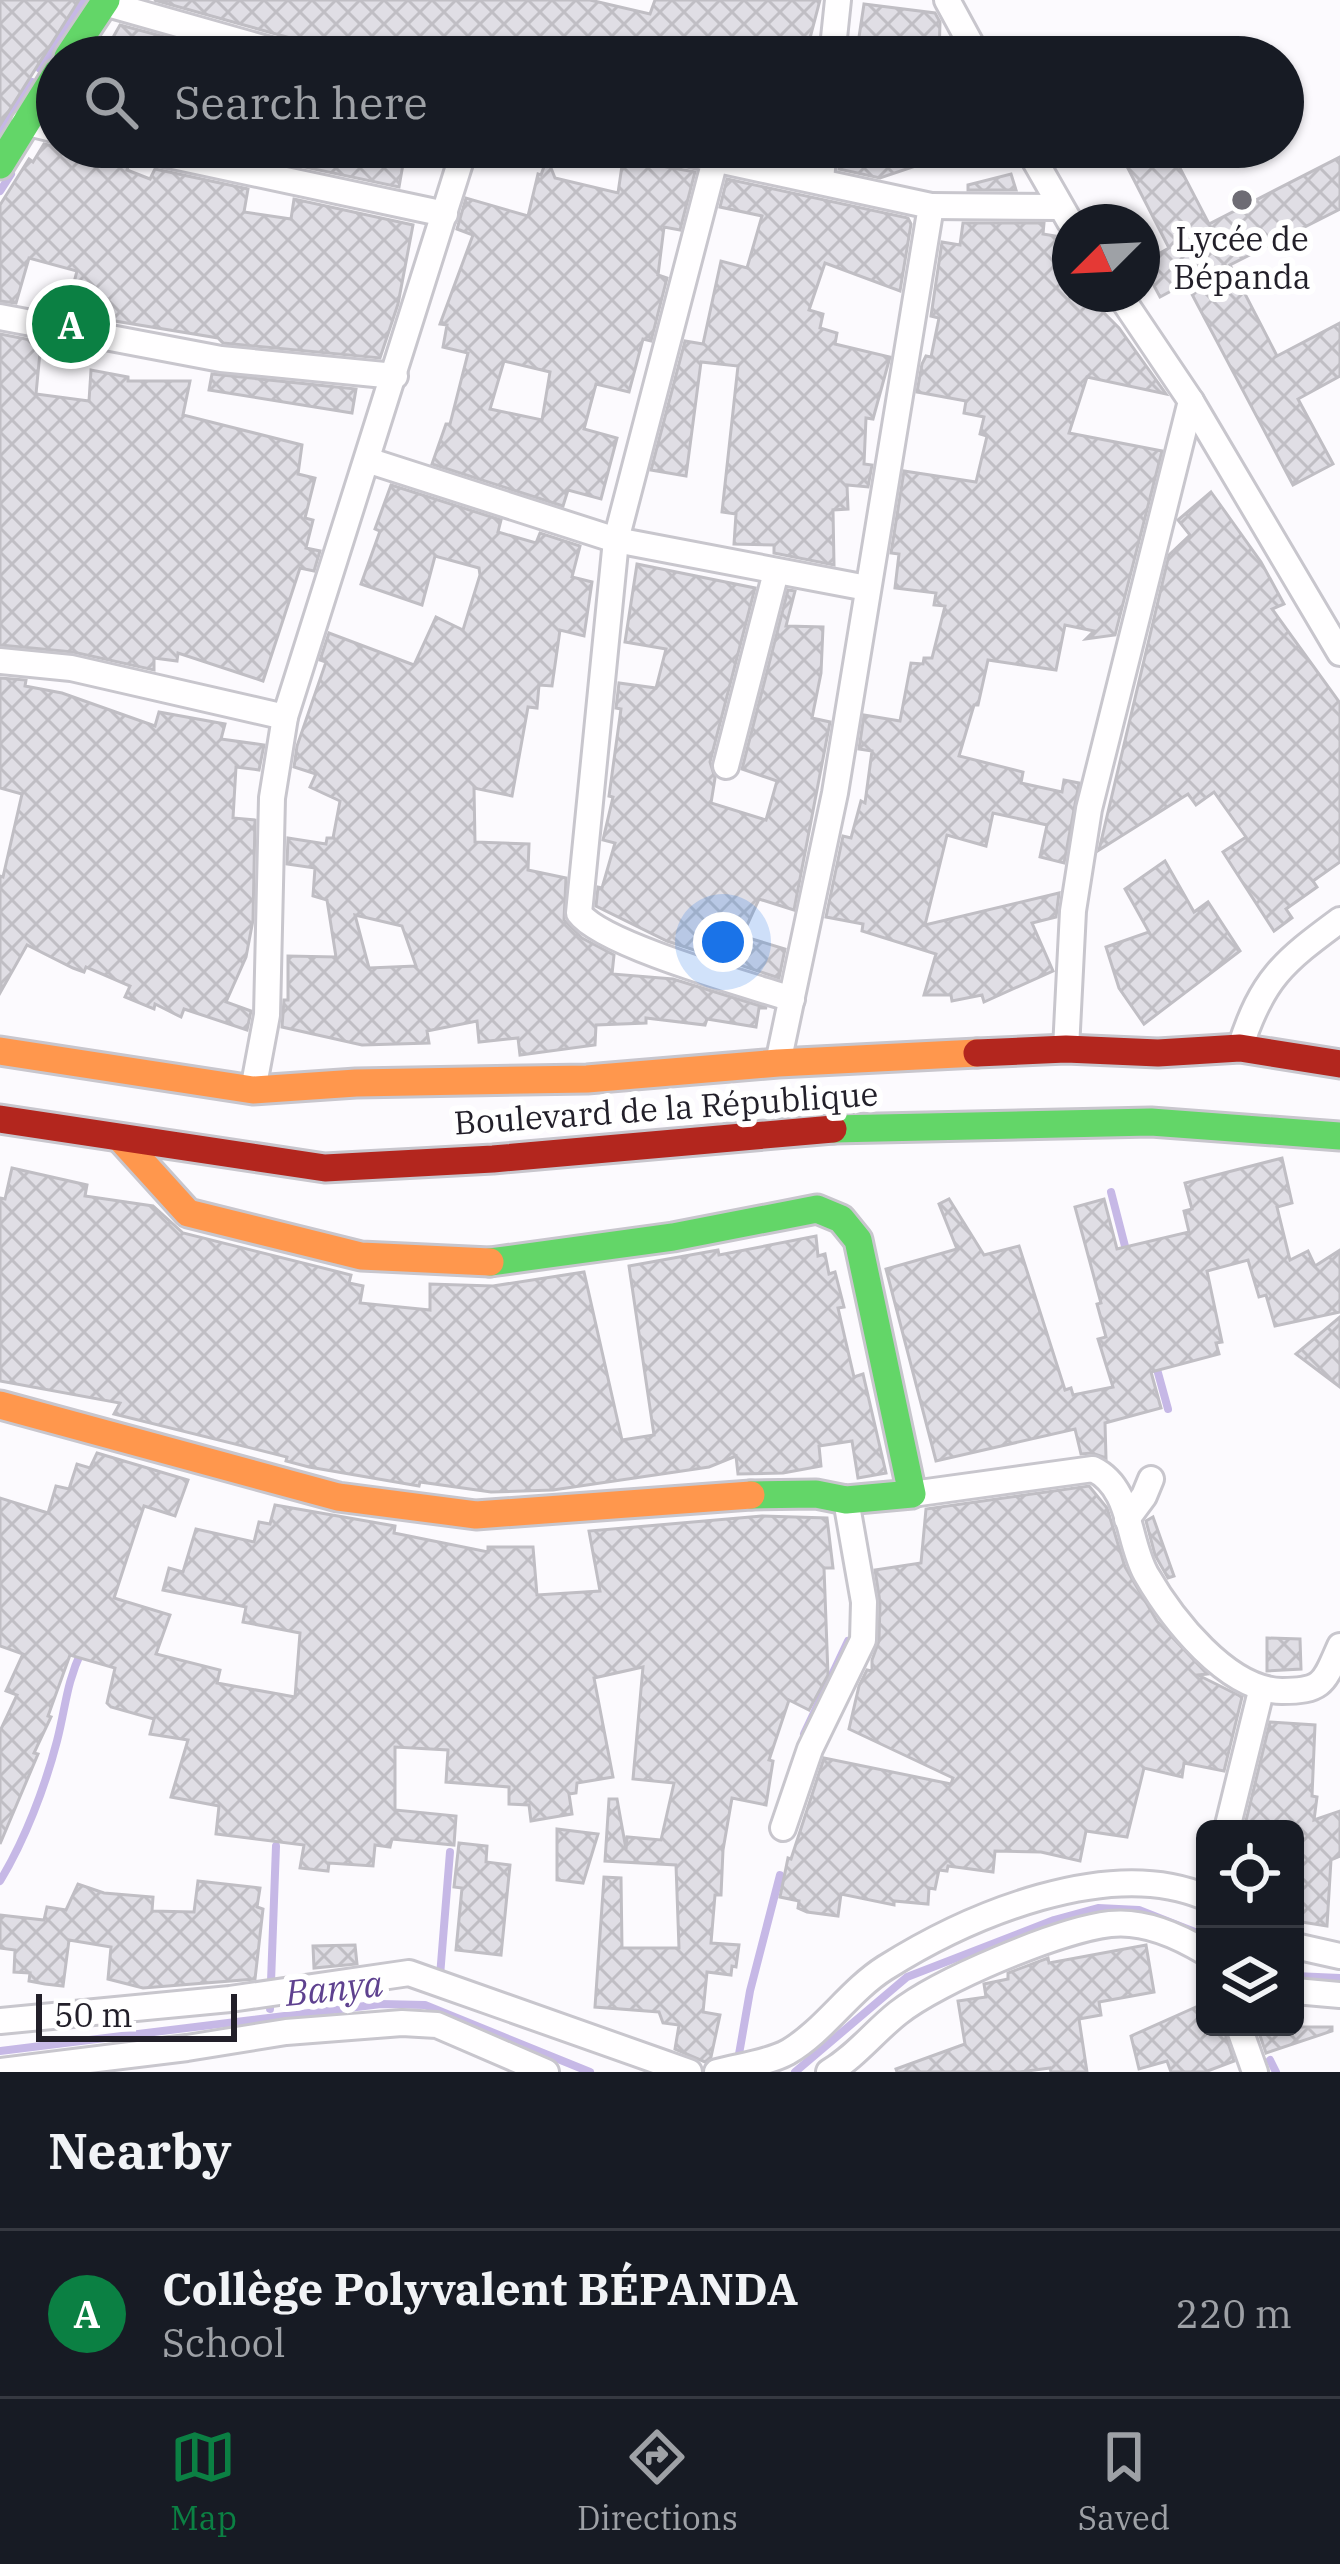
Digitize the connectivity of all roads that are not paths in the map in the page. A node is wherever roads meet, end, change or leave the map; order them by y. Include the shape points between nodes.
1 (838, 0) edge
2 (946, 0) edge
3 (105, 2) edge
4 (82, 36) edge
5 (222, 36) edge
6 (834, 36) edge
7 (966, 36) edge
8 (36, 104) edge
9 (24, 122) junction
10 (36, 125) edge
11 (0, 165) edge
12 (229, 168) edge
13 (459, 168) edge
14 (713, 168) edge
15 (757, 168) edge
16 (822, 168) edge
17 (1039, 168) edge
18 (821, 180) junction
19 (1059, 204) edge
20 (931, 206) junction
21 (1052, 213) edge
22 (445, 214) junction
23 (1131, 312) edge
24 (0, 317) edge
25 (394, 376) junction
26 (1191, 401) junction
27 (367, 460) junction
28 (616, 540) junction
29 (776, 572) junction
30 (867, 588) junction
31 (1340, 653) edge
32 (0, 661) edge
33 (285, 718) junction
34 (726, 766) dead end
35 (1340, 920) edge
36 (792, 999) junction
37 (1240, 1048) junction
38 (1066, 1049) junction
39 (0, 1051) edge
40 (778, 1063) junction
41 (1340, 1064) edge
42 (253, 1090) junction
43 (0, 1119) edge
44 (1340, 1136) edge
45 (120, 1138) junction
46 (0, 1405) edge
47 (1151, 1479) dead end
48 (912, 1494) junction
49 (846, 1499) junction
50 (1127, 1519) junction
51 (1340, 1646) edge
52 (1261, 1690) junction
53 (1230, 1820) edge
54 (783, 1828) dead end
55 (1196, 1893) edge
56 (1196, 1946) edge
57 (1304, 1948) edge
58 (1340, 1956) edge
59 (1304, 1991) edge
60 (1340, 1995) edge
61 (0, 2020) edge
62 (1242, 2036) edge
63 (844, 2068) edge
64 (0, 2071) edge
65 (546, 2072) edge
66 (689, 2072) edge
67 (717, 2072) edge
68 (1255, 2072) edge

1 - 6 street
2 - 7 street
3 - 4 main road
3 - 5 street
8 - 9 main road
9 - 10 street
9 - 11 main road
12 - 22 street
13 - 22 street
14 - 28 street
15 - 18 street
16 - 18 street
17 - 19 street
18 - 20 street
20 - 21 street
20 - 30 street
22 - 25 street
23 - 26 street
24 - 25 street via 221,359
25 - 27 street
26 - 31 street
26 - 38 street via 1089,809 1073,911
27 - 28 street
27 - 33 street
28 - 29 street
28 - 36 street via 581,917 682,963
29 - 30 street
29 - 34 street
30 - 36 street
32 - 33 street via 71,668
33 - 42 street via 272,798 267,1015
35 - 37 street via 1270,978
36 - 40 street
37 - 38 main road, Boulevard de la République
37 - 41 main road, Boulevard de la République
38 - 40 main road, Boulevard de la République
39 - 42 main road, Boulevard de la République
40 - 42 main road, Boulevard de la République via 587,1079
43 - 45 main road, Boulevard de la République
44 - 45 main road, Boulevard de la République via 1151,1122 843,1128 325,1168
45 - 48 main road via 188,1213 361,1256 501,1263 834,1212 858,1240
46 - 49 main road via 338,1497 476,1515 716,1496
47 - 50 street
48 - 49 main road
48 - 50 street via 1094,1468 1114,1484
49 - 54 street via 865,1602 863,1640 810,1749
50 - 52 street via 1145,1572 1189,1632 1231,1676
51 - 52 street via 1315,1688
52 - 53 street
55 - 67 street via 1115,1881 993,1915 886,1968 784,2054
56 - 63 street via 1176,1934 1111,1924 1045,1943 928,1994
57 - 58 street
59 - 60 street
61 - 66 street via 243,1998 409,1972
62 - 68 street
64 - 65 street via 402,2023 437,2025

